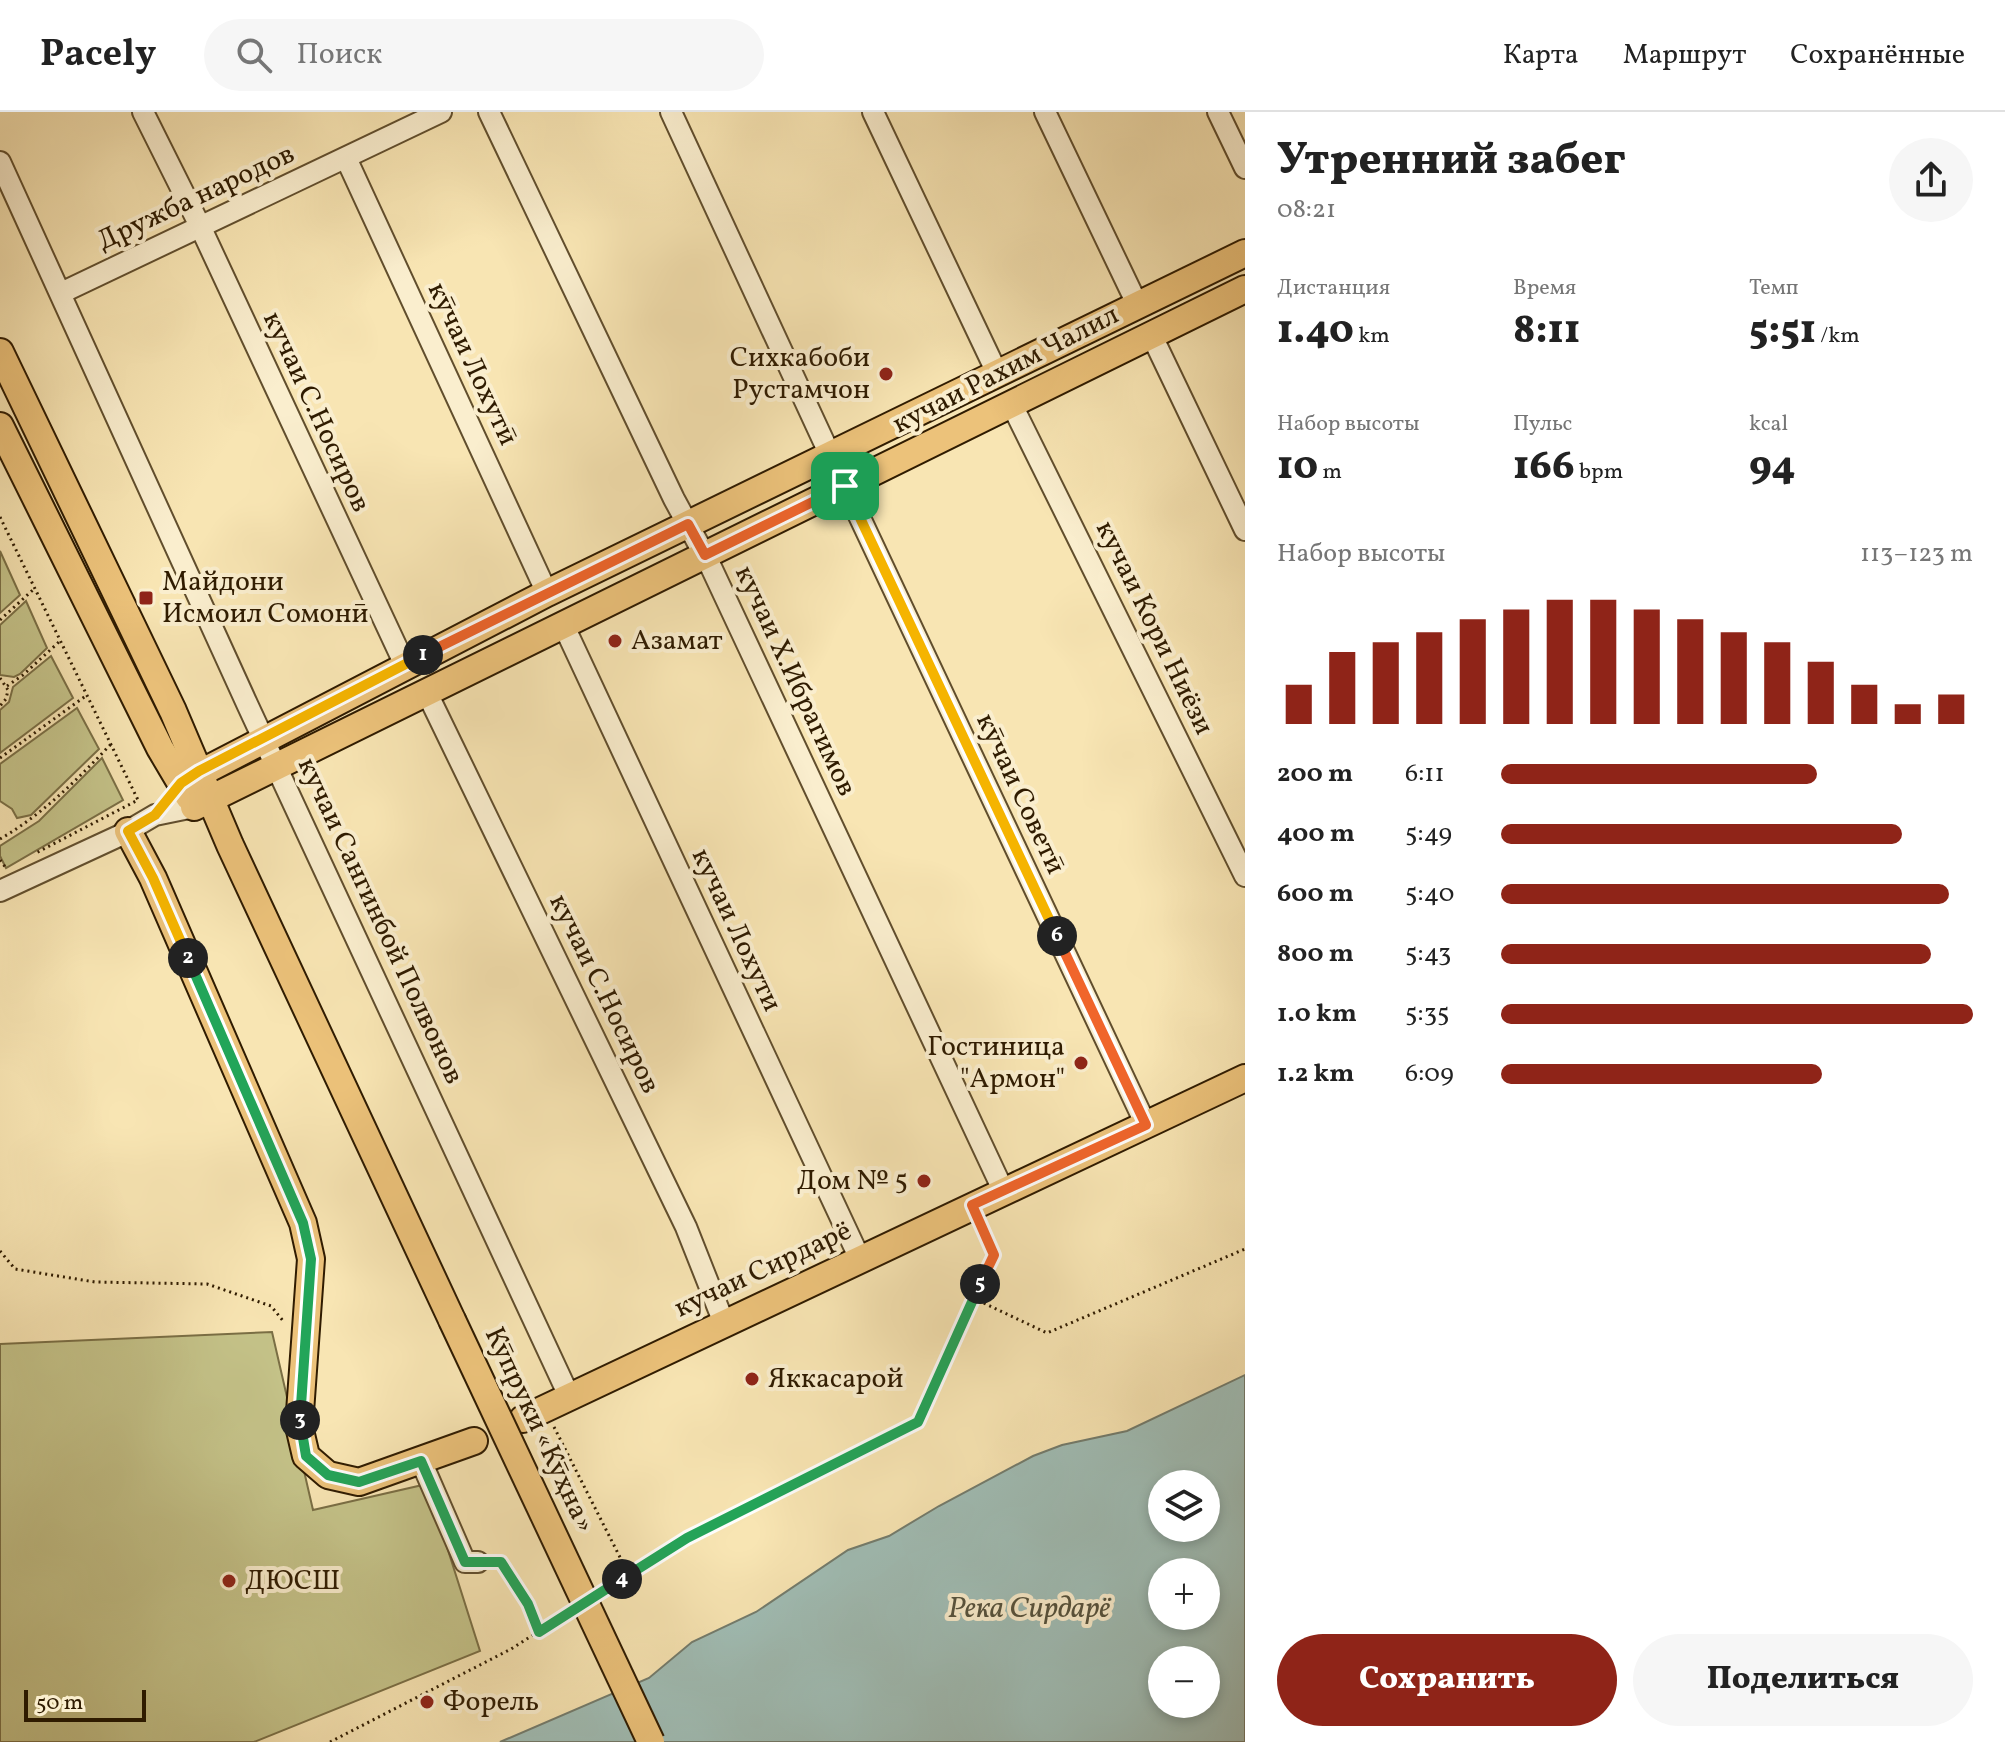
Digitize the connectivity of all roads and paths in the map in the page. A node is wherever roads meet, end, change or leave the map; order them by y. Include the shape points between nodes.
1 (143, 112) edge
2 (441, 112) edge
3 (489, 112) edge
4 (671, 112) edge
5 (873, 112) edge
6 (1045, 112) edge
7 (1218, 112) edge
8 (346, 158) junction
9 (0, 162) edge
10 (1245, 168) edge
11 (200, 226) junction
12 (1245, 253) edge
13 (1245, 289) edge
14 (61, 293) junction
15 (1138, 306) junction
16 (1151, 334) junction
17 (0, 352) edge
18 (998, 375) junction
19 (1012, 405) junction
20 (0, 426) edge
21 (830, 455) junction
22 (845, 486) junction
23 (69, 495) junction
24 (41, 511) junction
25 (0, 517) edge
26 (688, 524) junction
27 (1245, 530) edge
28 (705, 555) junction
29 (35, 588) junction
30 (547, 593) junction
31 (0, 620) edge
32 (563, 624) junction
33 (60, 641) junction
34 (405, 665) junction
35 (0, 678) edge
36 (7, 686) junction
37 (427, 693) junction
38 (87, 695) junction
39 (0, 706) edge
40 (265, 739) junction
41 (111, 744) junction
42 (0, 758) edge
43 (277, 765) junction
44 (190, 777) junction
45 (203, 803) junction
46 (155, 815) junction
47 (128, 831) junction
48 (0, 839) edge
49 (33, 854) dead end
50 (0, 860) edge
51 (0, 871) edge
52 (1245, 876) edge
53 (0, 891) edge
54 (1245, 1078) edge
55 (1146, 1125) junction
56 (1003, 1190) junction
57 (972, 1205) junction
58 (1245, 1249) edge
59 (0, 1251) edge
60 (860, 1259) junction
61 (973, 1298) junction
62 (444, 1323) junction
63 (724, 1323) junction
64 (305, 1347) junction
65 (570, 1398) junction
66 (534, 1414) joint
67 (474, 1441) dead end
68 (421, 1461) junction
69 (478, 1562) joint
70 (629, 1575) junction
71 (603, 1591) dead end
72 (601, 1597) dead end
73 (577, 1607) dead end
74 (539, 1632) junction
75 (330, 1742) edge
76 (633, 1742) edge
77 (651, 1742) edge

1 - 11 street, кучаи С.Носиров
2 - 8 street, Дружба народов
3 - 26 street, кучаи Х.Ибрагимов
4 - 21 street
5 - 18 street
6 - 15 street
7 - 10 street
8 - 11 street, Дружба народов
8 - 30 street, кӯчаи Лохутӣ
9 - 14 street, кучаи Сангинбой Полвонов
11 - 14 street, Дружба народов
11 - 34 street, кучаи С.Носиров
12 - 15 main road, кучаи Рахим Чалил
13 - 16 main road, кучаи Рахим Чалил
14 - 40 street, кучаи Сангинбой Полвонов
15 - 18 main road, кучаи Рахим Чалил
16 - 19 main road, кучаи Рахим Чалил
16 - 27 street
17 - 23 main road
18 - 21 main road, кучаи Рахим Чалил
19 - 22 main road, кучаи Рахим Чалил
19 - 52 street, кучаи Кори Ниёзи
20 - 24 main road
21 - 26 main road, кучаи Рахим Чалил
22 - 28 main road, кучаи Рахим Чалил
22 - 55 street, кӯчаи Советӣ
23 - 24 main road via 52,495
23 - 44 main road
24 - 44 main road via 160,748
25 - 29 path
26 - 28 street, кучаи Х.Ибрагимов
26 - 30 main road, кучаи Рахим Чалил
28 - 32 main road, кучаи Рахим Чалил
28 - 56 street, кучаи Х.Ибрагимов
29 - 31 path
29 - 33 path
30 - 34 main road, кучаи Рахим Чалил
32 - 37 main road, кучаи Рахим Чалил
32 - 60 street, кучаи Лохути
33 - 36 path
33 - 38 path
34 - 40 main road, кучаи Рахим Чалил
35 - 36 path
36 - 39 path
37 - 43 main road, кучаи Рахим Чалил
37 - 63 street, кучаи С.Носиров via 686,1227
38 - 41 path
38 - 42 path
40 - 43 street, кучаи Сангинбой Полвонов
40 - 44 main road, кучаи Рахим Чалил
41 - 48 path via 49,805
41 - 49 path via 138,800
43 - 45 main road, кучаи Рахим Чалил
43 - 65 street, кучаи Сангинбой Полвонов
44 - 45 main road
44 - 46 street
45 - 46 street
45 - 62 main road via 217,848
46 - 47 street
47 - 53 street
47 - 64 main road via 303,1223 311,1259
50 - 51 path via 6,868
54 - 55 main road, кучаи Сирдарё
55 - 56 main road, кучаи Сирдарё
56 - 57 main road, кучаи Сирдарё
57 - 60 main road, кучаи Сирдарё
57 - 61 path via 994,1255
58 - 61 path via 1047,1333
59 - 64 path via 15,1269 95,1282 207,1284 271,1306
60 - 63 main road, кучаи Сирдарё
61 - 70 path via 918,1422 687,1538
62 - 76 main road, Кӯпруки «Кӯҳна»
62 - 77 main road, Кӯпруки «Кӯҳна», bridge
63 - 65 main road, кучаи Сирдарё
64 - 68 main road via 299,1426 306,1456 328,1475 359,1482
65 - 66 main road, кучаи Сирдарё
66 - 70 path
67 - 68 main road
68 - 69 street via 465,1562
69 - 74 path via 501,1562
70 - 71 path
70 - 72 path via 626,1586
73 - 74 path
74 - 75 path

